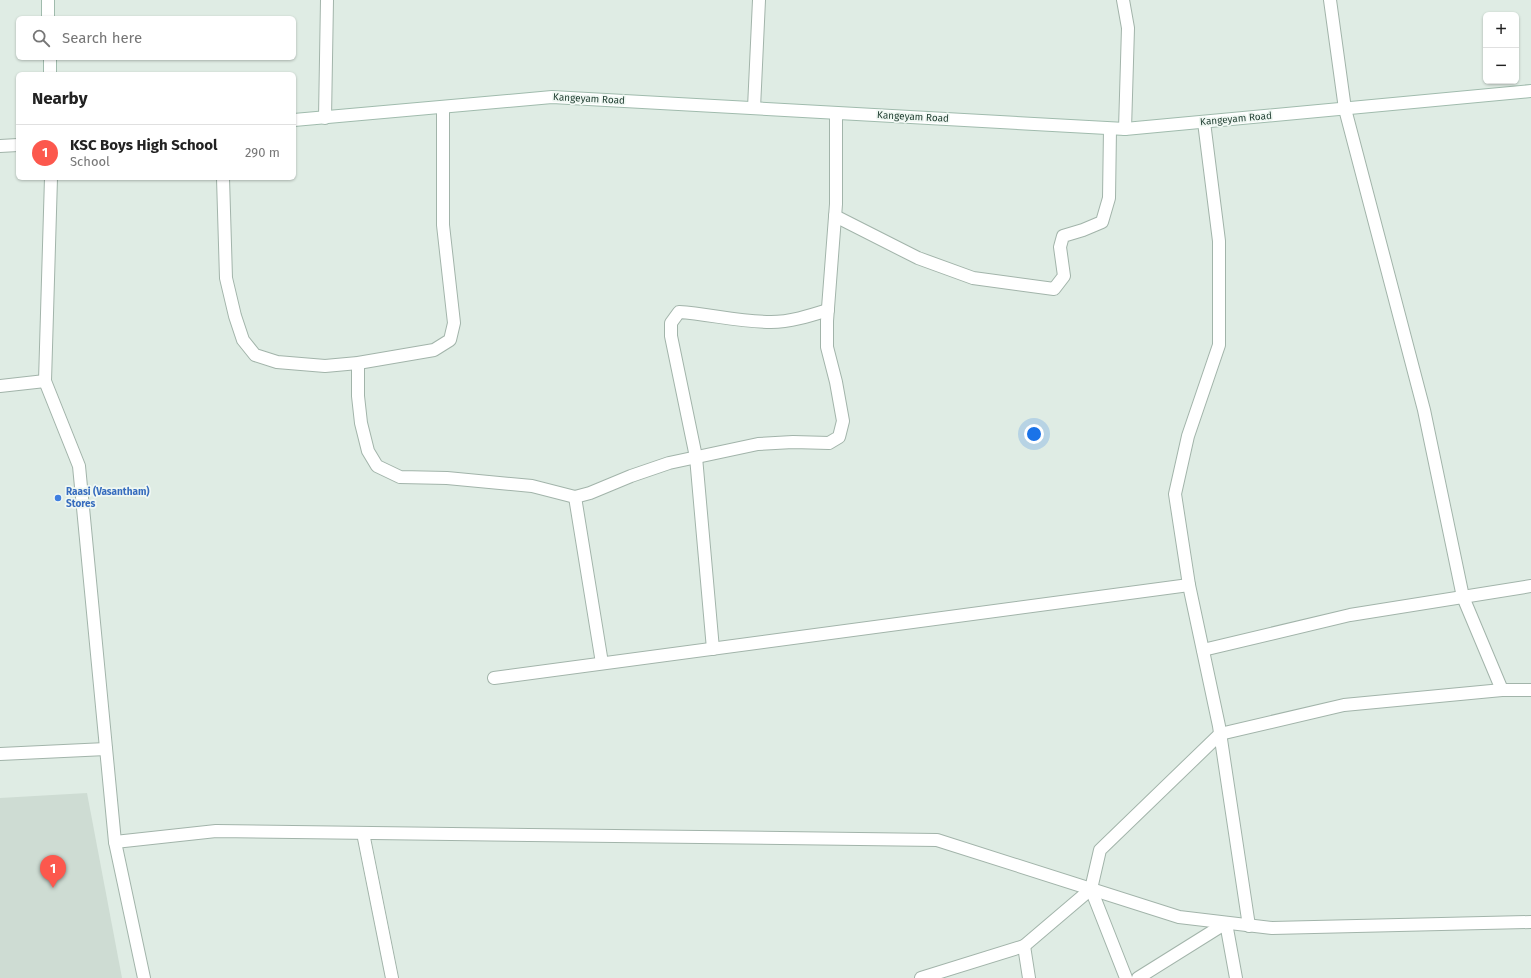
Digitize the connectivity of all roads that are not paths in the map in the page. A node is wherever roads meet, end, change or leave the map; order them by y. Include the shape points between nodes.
1 (48, 0) edge
2 (327, 0) edge
3 (759, 0) edge
4 (1123, 0) edge
5 (1330, 0) edge
6 (48, 16) edge
7 (50, 60) edge
8 (50, 72) edge
9 (1531, 91) edge
10 (443, 107) junction
11 (754, 108) junction
12 (1345, 109) junction
13 (836, 113) junction
14 (325, 118) junction
15 (296, 120) edge
16 (1204, 122) junction
17 (1110, 129) junction
18 (1125, 130) junction
19 (16, 145) edge
20 (0, 146) edge
21 (51, 180) edge
22 (223, 180) edge
23 (835, 216) junction
24 (828, 310) junction
25 (358, 363) junction
26 (45, 381) junction
27 (0, 386) edge
28 (696, 457) junction
29 (575, 497) junction
30 (1189, 585) junction
31 (1531, 586) edge
32 (1463, 597) junction
33 (713, 649) junction
34 (1203, 650) junction
35 (602, 663) junction
36 (494, 678) dead end
37 (1502, 690) junction
38 (1531, 690) edge
39 (1220, 734) junction
40 (106, 749) junction
41 (0, 754) edge
42 (363, 833) junction
43 (115, 842) junction
44 (1091, 889) junction
45 (1531, 922) edge
46 (1226, 923) junction
47 (1249, 926) junction
48 (1024, 946) junction
49 (144, 978) edge
50 (392, 978) edge
51 (921, 978) edge
52 (1029, 978) edge
53 (1126, 978) edge
54 (1138, 978) edge
55 (1236, 978) edge

1 - 6 street
2 - 14 street
3 - 11 street
4 - 18 street via 1128,28
5 - 12 street
7 - 8 street
9 - 12 street, Kangeyam Road
10 - 11 street, Kangeyam Road via 552,97
10 - 14 street, Kangeyam Road
10 - 25 street via 443,225 454,323 450,340 434,350
11 - 13 street, Kangeyam Road
12 - 16 street, Kangeyam Road
12 - 32 street via 1424,410
13 - 17 street, Kangeyam Road
13 - 23 street
14 - 15 street, Kangeyam Road
16 - 18 street, Kangeyam Road
16 - 30 street via 1219,241 1219,345 1188,436 1175,494
17 - 18 street, Kangeyam Road
17 - 23 street via 1109,198 1102,222 1063,236 1060,247 1064,276 1054,289 973,278 918,258
19 - 20 street
21 - 26 street
22 - 25 street via 226,278 243,340 255,355 277,362 326,366
23 - 24 street
24 - 28 street via 827,347 843,422 840,437 829,443 758,444
24 - 28 street via 772,322 679,312 671,324 671,336
25 - 29 street via 361,423 368,451 377,466 400,477 447,478 532,486
26 - 27 street
26 - 40 street via 79,466
28 - 29 street via 669,463
28 - 33 street
29 - 35 street
30 - 33 street
30 - 34 street
31 - 32 street
32 - 34 street via 1350,615
32 - 37 street
33 - 35 street
34 - 39 street
35 - 36 street
37 - 38 street
37 - 39 street via 1344,705
39 - 44 street via 1100,850
39 - 47 street
40 - 41 street
40 - 43 street
42 - 43 street via 216,831
42 - 44 street via 937,840
42 - 50 street
43 - 49 street
44 - 46 street via 1178,917
44 - 48 street
44 - 53 street
45 - 47 street via 1272,928
46 - 47 street
46 - 54 street
46 - 55 street
48 - 51 street
48 - 52 street

